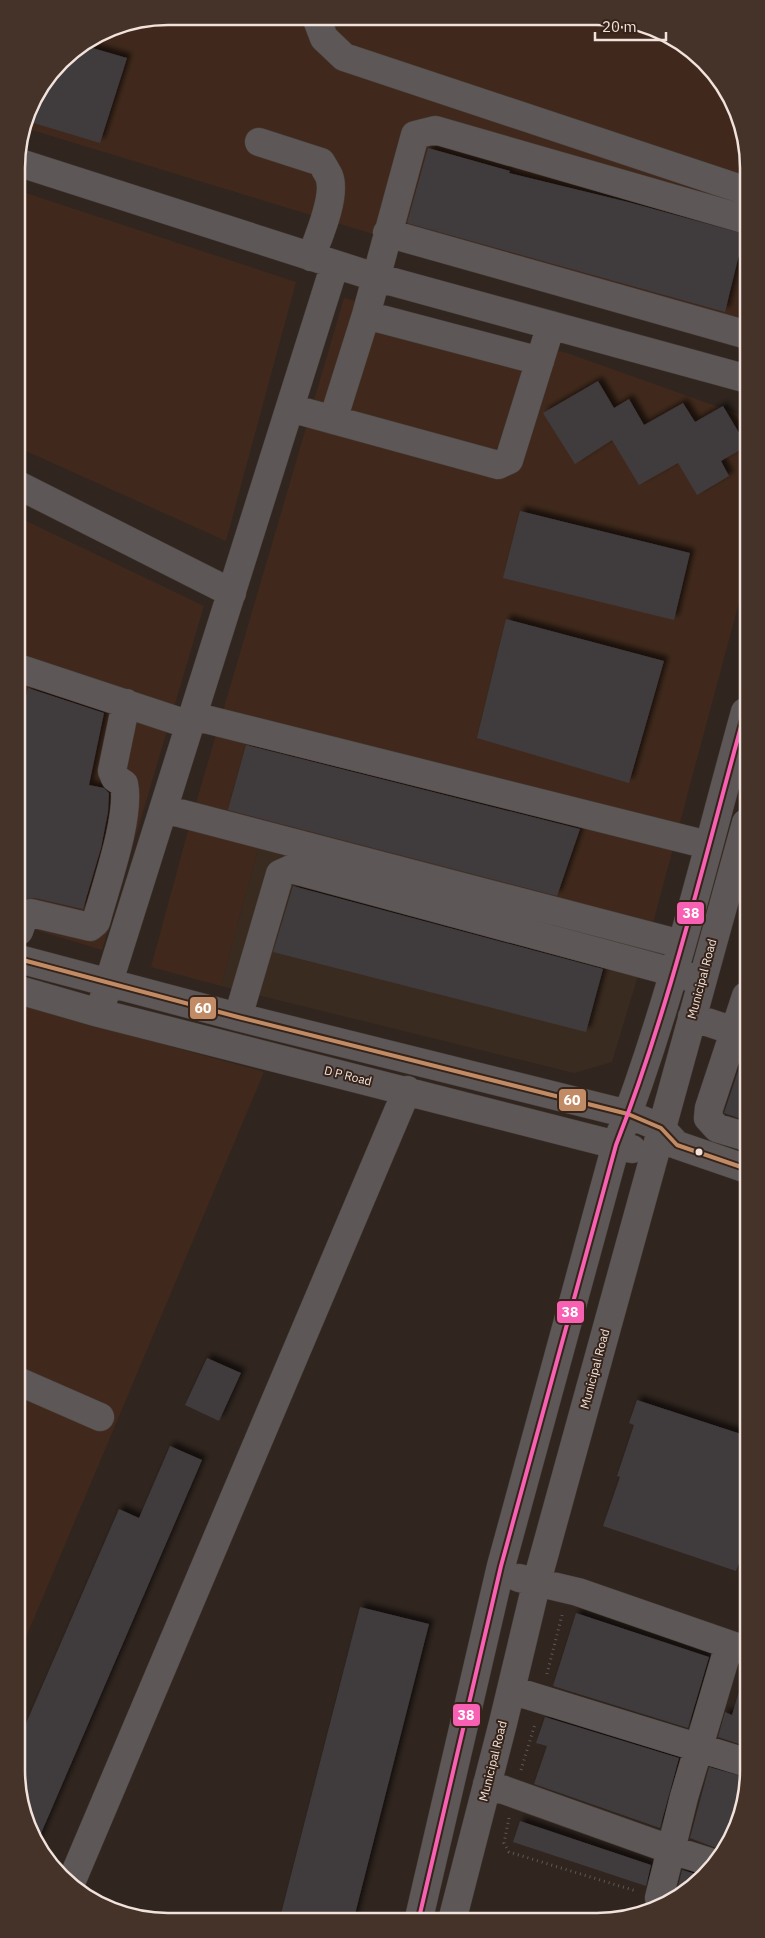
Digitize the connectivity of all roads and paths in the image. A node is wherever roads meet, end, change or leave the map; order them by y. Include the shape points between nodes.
1 (319, 25) edge
2 (259, 142) dead end
3 (25, 165) edge
4 (740, 189) edge
5 (740, 217) edge
6 (388, 234) junction
7 (323, 260) junction
8 (375, 277) junction
9 (366, 315) junction
10 (551, 326) junction
11 (740, 333) edge
12 (540, 361) junction
13 (740, 377) edge
14 (290, 408) junction
15 (333, 420) junction
16 (25, 489) edge
17 (232, 593) junction
18 (25, 670) edge
19 (126, 704) junction
20 (191, 720) junction
21 (740, 730) edge
22 (164, 809) junction
23 (121, 830) junction
24 (154, 841) junction
25 (708, 845) junction
26 (740, 849) edge
27 (25, 914) edge
28 (681, 944) junction
29 (25, 961) edge
30 (673, 972) junction
31 (702, 980) junction
32 (108, 984) junction
33 (25, 992) edge
34 (99, 1013) junction
35 (238, 1017) junction
36 (692, 1017) junction
37 (740, 1033) edge
38 (740, 1035) edge
39 (407, 1090) junction
40 (628, 1114) junction
41 (740, 1135) edge
42 (664, 1142) junction
43 (616, 1145) junction
44 (740, 1167) edge
45 (25, 1384) edge
46 (100, 1417) dead end
47 (499, 1574) junction
48 (537, 1581) junction
49 (739, 1648) edge
50 (511, 1690) junction
51 (698, 1748) junction
52 (740, 1761) edge
53 (488, 1784) junction
54 (672, 1850) junction
55 (707, 1861) edge
56 (73, 1877) edge
57 (659, 1898) dead end
58 (420, 1913) edge
59 (454, 1913) edge

1 - 4 street via 324,38 344,57
2 - 7 street via 321,162 330,178
3 - 7 street
5 - 6 street via 435,130 415,135
6 - 8 street
6 - 11 street
7 - 8 street
7 - 14 street
8 - 9 street
8 - 10 street
9 - 12 street
9 - 15 street
10 - 12 street
10 - 13 street
12 - 15 street via 509,460 498,464
14 - 15 street
14 - 17 street
16 - 17 street
17 - 20 street
18 - 19 street
19 - 20 street
19 - 23 street via 112,771 115,778 124,784 126,792
20 - 22 street
20 - 25 street
21 - 25 street
22 - 24 street
22 - 28 street
23 - 24 street
23 - 27 street via 96,922 90,927
24 - 32 street
25 - 28 street
26 - 31 street, Municipal Road
28 - 30 street
29 - 32 street, D P Road
30 - 31 street
30 - 35 street via 291,869 280,874
30 - 40 street
31 - 36 street, Municipal Road
32 - 34 street
32 - 35 street, D P Road
33 - 34 street, D P Road
34 - 39 street, D P Road
35 - 40 street, D P Road
36 - 37 street
36 - 42 street, Municipal Road
38 - 41 street via 709,1108 708,1118 717,1128
39 - 43 street, D P Road
39 - 56 street
40 - 42 street, D P Road
40 - 43 street
42 - 43 street, D P Road
42 - 44 street, D P Road
42 - 48 street, Municipal Road
43 - 47 street
45 - 46 street
47 - 48 street
47 - 58 street
48 - 49 street
48 - 50 street, Municipal Road
49 - 51 street
50 - 51 street
50 - 53 street, Municipal Road
51 - 52 street
51 - 54 street
53 - 54 street
53 - 59 street, Municipal Road
54 - 55 street
54 - 57 street

